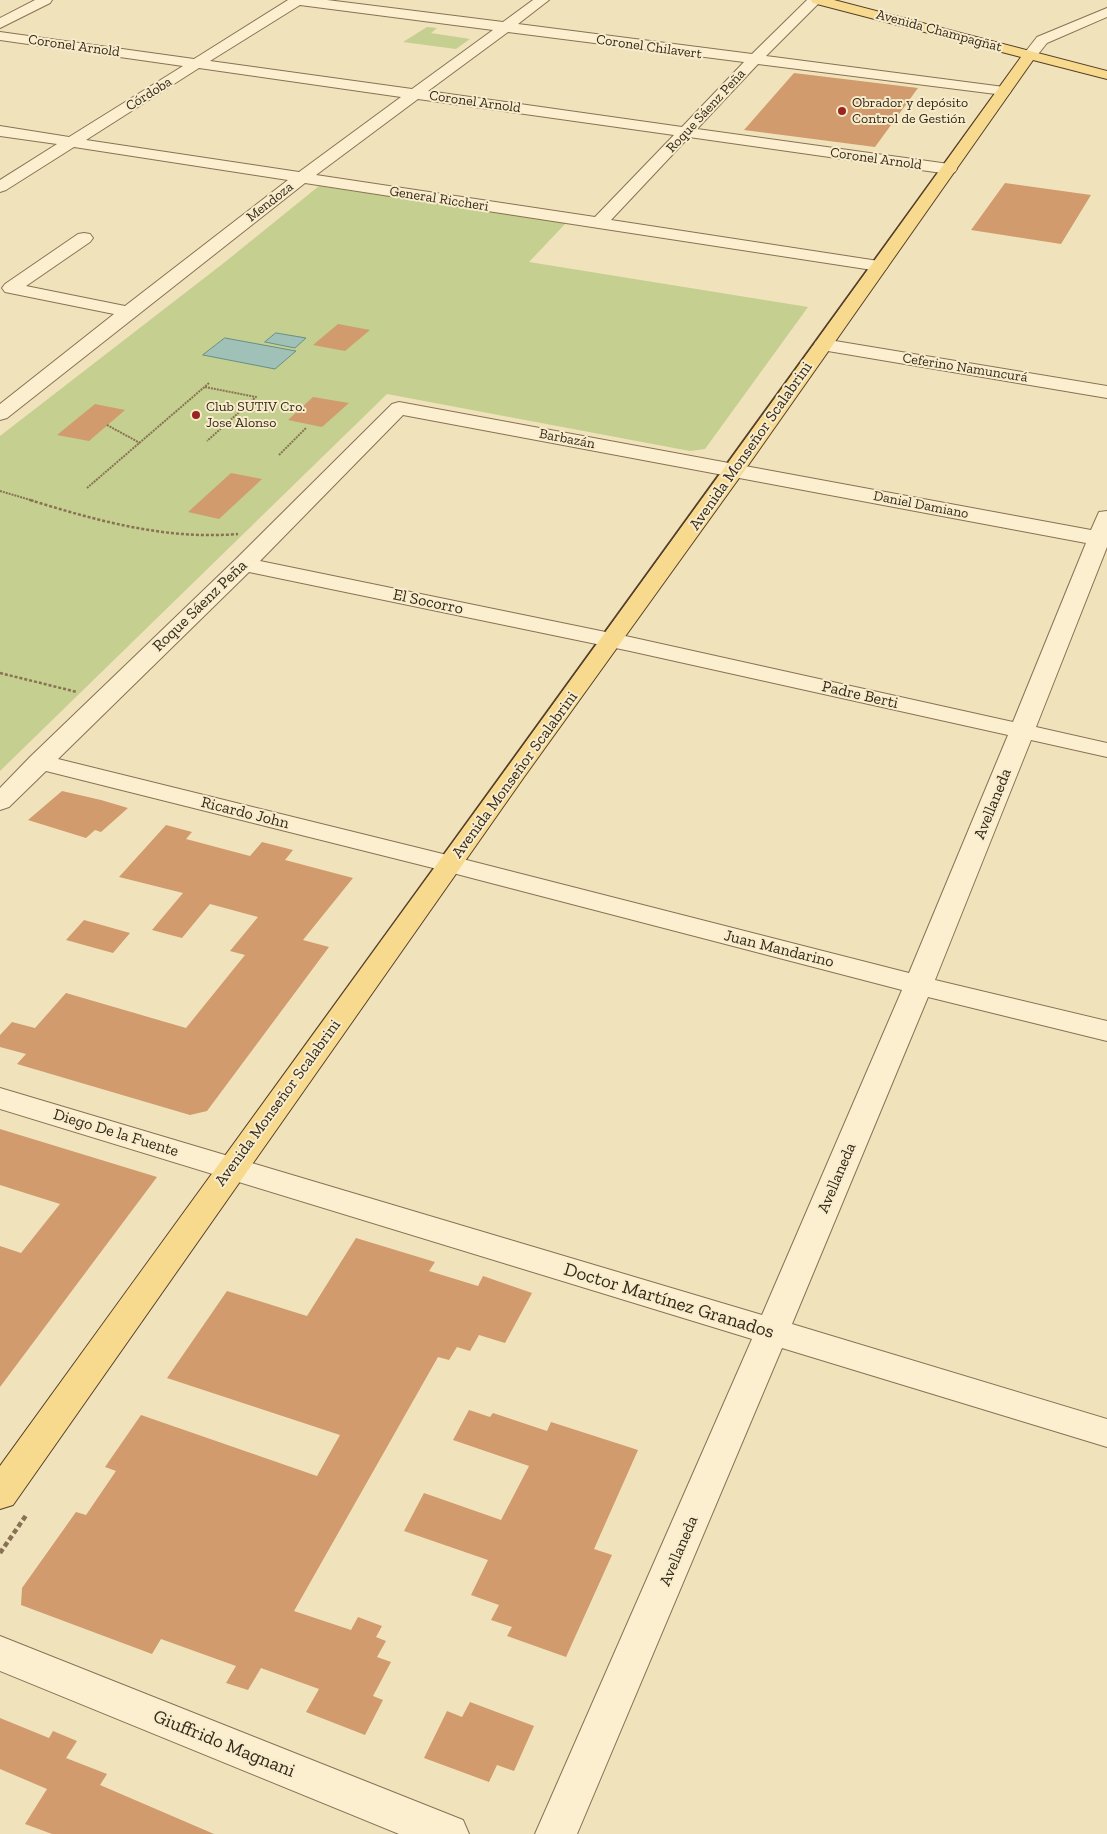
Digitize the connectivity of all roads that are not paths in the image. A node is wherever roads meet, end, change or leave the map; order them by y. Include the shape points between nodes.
1 (45, 0) edge
2 (296, 0) edge
3 (542, 0) edge
4 (816, 0) edge
5 (1107, 12) edge
6 (0, 24) edge
7 (505, 27) junction
8 (0, 36) edge
9 (1030, 55) junction
10 (754, 60) junction
11 (198, 63) junction
12 (1107, 75) edge
13 (1004, 91) junction
14 (413, 94) junction
15 (0, 131) edge
16 (687, 132) junction
17 (72, 142) junction
18 (950, 169) junction
19 (301, 178) junction
20 (0, 187) edge
21 (599, 223) junction
22 (84, 238) dead end
23 (879, 266) junction
24 (128, 312) junction
25 (823, 345) junction
26 (1107, 392) edge
27 (399, 408) joint
28 (2, 412) edge
29 (735, 470) junction
30 (1104, 532) edge
31 (244, 564) junction
32 (612, 640) junction
33 (1022, 732) junction
34 (1107, 750) edge
35 (39, 762) junction
36 (0, 802) edge
37 (451, 864) junction
38 (918, 985) junction
39 (1107, 1031) edge
40 (0, 1098) edge
41 (232, 1168) junction
42 (772, 1333) junction
43 (1107, 1433) edge
44 (0, 1494) edge
45 (0, 1653) edge
46 (448, 1834) edge
47 (556, 1834) edge

1 - 6 street
2 - 7 street, Coronel Chilavert
2 - 11 street, Córdoba
3 - 7 street, Mendoza
4 - 9 main road, Avenida Champagñat
4 - 10 street, Roque Sáenz Peña
5 - 9 street via 1042,40
7 - 10 street, Coronel Chilavert
7 - 14 street, Mendoza
8 - 11 street, Coronel Arnold
9 - 12 main road, Avenida Champagñat
9 - 13 main road, Avenida Monseñor Scalabrini
10 - 13 street, Coronel Chilavert
10 - 16 street, Roque Sáenz Peña
11 - 14 street, Coronel Arnold
11 - 17 street, Córdoba
13 - 18 main road, Avenida Monseñor Scalabrini
14 - 16 street, Coronel Arnold
14 - 19 street, Mendoza
15 - 17 street, General Riccheri
16 - 18 street, Coronel Arnold
16 - 21 street, Roque Sáenz Peña
17 - 19 street, General Riccheri
17 - 20 street, Córdoba
18 - 23 main road, Avenida Monseñor Scalabrini
19 - 21 street, General Riccheri
19 - 24 street, Mendoza
21 - 23 street, General Riccheri
22 - 24 street via 11,288
23 - 25 main road, Avenida Monseñor Scalabrini
24 - 28 street, Mendoza
25 - 26 street, Ceferino Namuncurá
25 - 29 main road, Avenida Monseñor Scalabrini
27 - 29 street, Barbazán
27 - 31 street, Roque Sáenz Peña
29 - 30 street, Daniel Damiano
29 - 32 main road, Avenida Monseñor Scalabrini
30 - 33 street, Avellaneda
31 - 32 street, El Socorro
31 - 35 street, Roque Sáenz Peña
32 - 33 street, Padre Berti
32 - 37 main road, Avenida Monseñor Scalabrini
33 - 34 street, Padre Berti
33 - 38 street, Avellaneda
35 - 36 street, Roque Sáenz Peña
35 - 37 street, Ricardo John
37 - 38 street, Juan Mandarino
37 - 41 main road, Avenida Monseñor Scalabrini
38 - 39 street, Juan Mandarino
38 - 42 street, Avellaneda
40 - 41 street, Diego De la Fuente
41 - 42 street, Doctor Martínez Granados
41 - 44 main road, Avenida Monseñor Scalabrini
42 - 43 street, Doctor Martínez Granados
42 - 47 street, Avellaneda
45 - 46 street, Giuffrido Magnani

